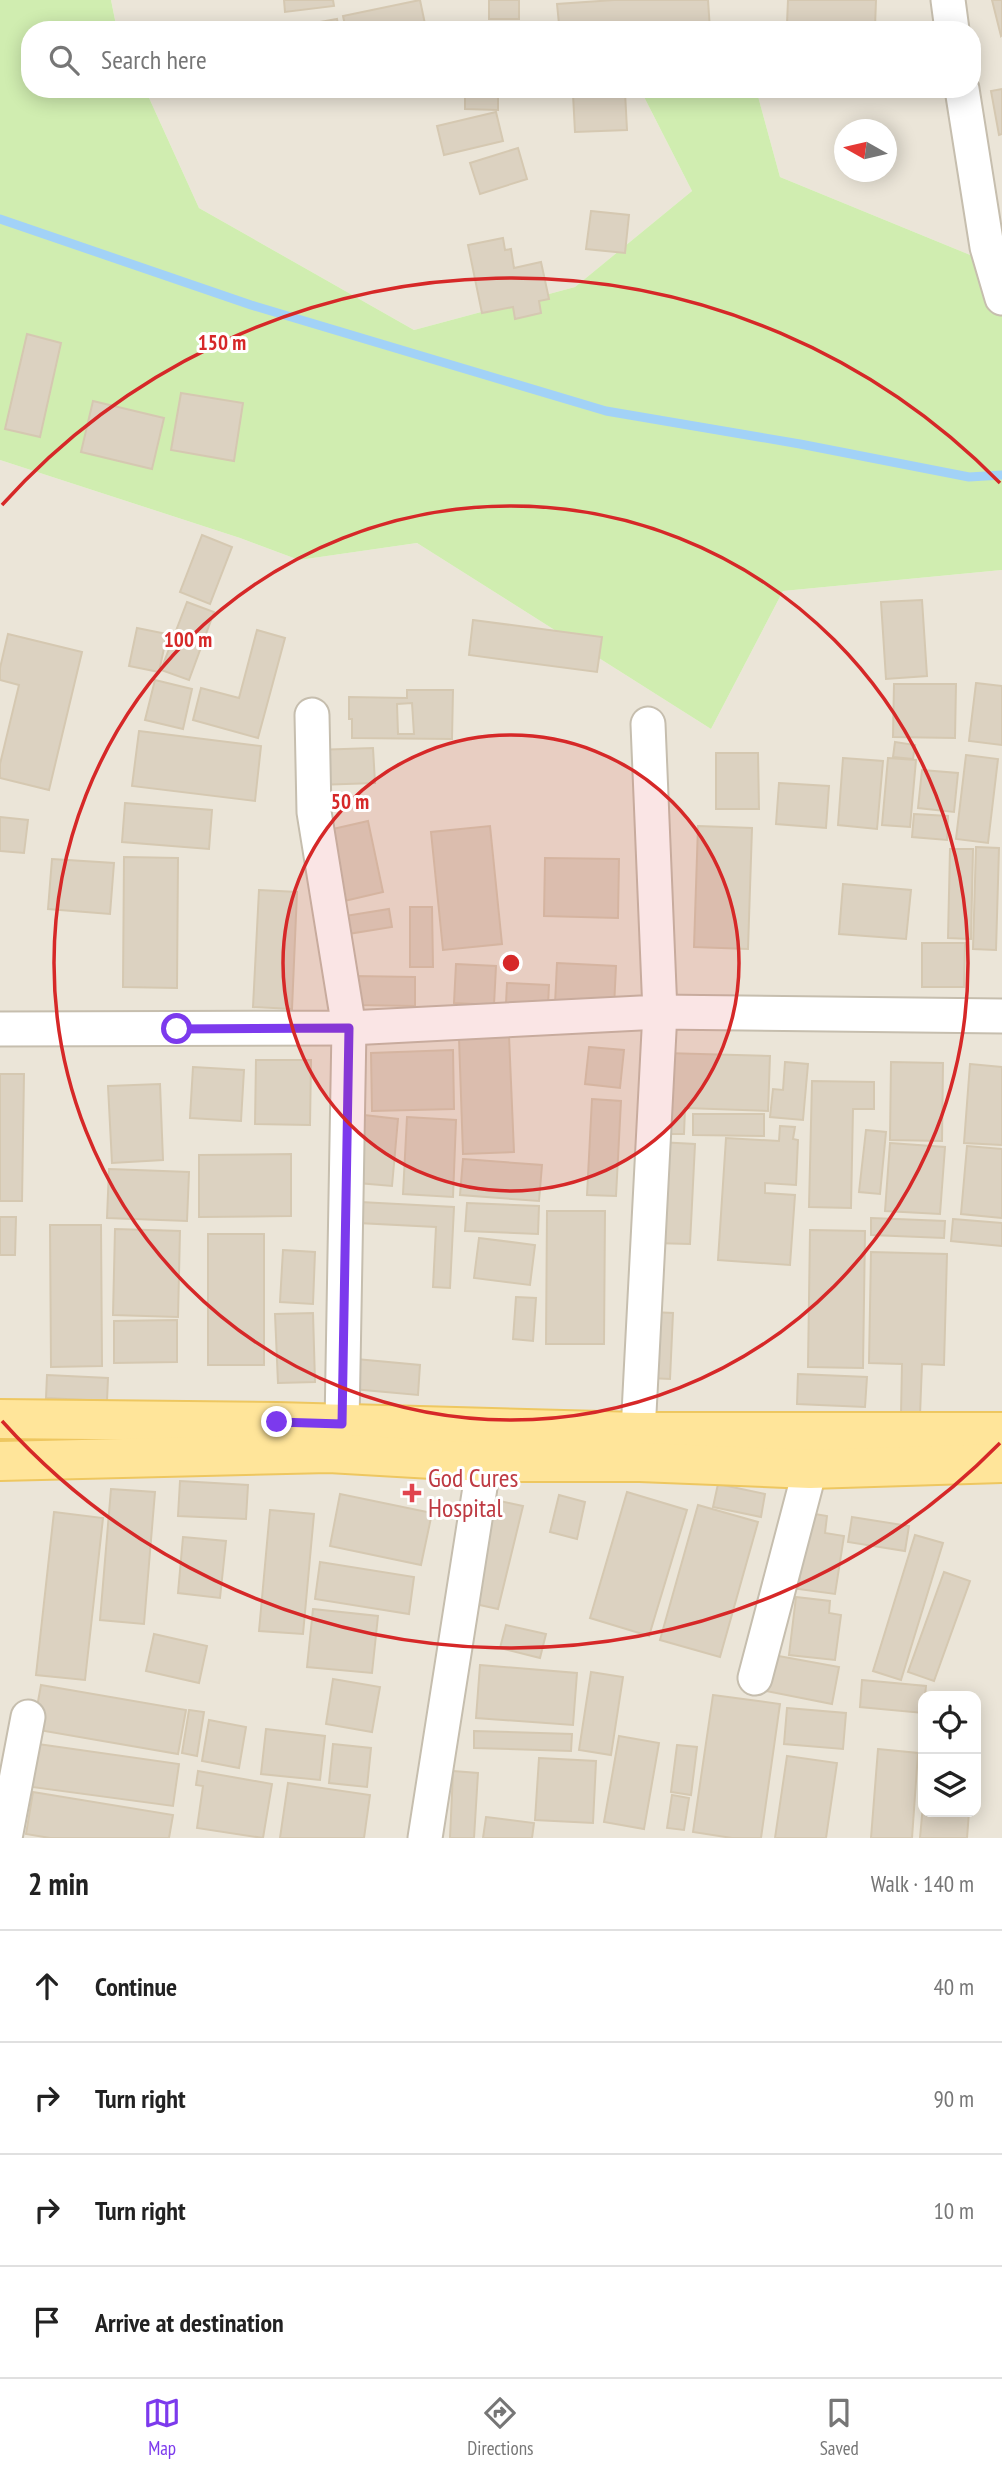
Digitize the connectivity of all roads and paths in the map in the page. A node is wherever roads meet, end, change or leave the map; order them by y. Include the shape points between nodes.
1 (948, 0) edge
2 (952, 21) edge
3 (963, 98) edge
4 (1002, 298) edge
5 (312, 715) dead end
6 (648, 724) dead end
7 (660, 1012) junction
8 (1002, 1016) edge
9 (349, 1028) junction
10 (0, 1029) edge
11 (0, 1419) edge
12 (342, 1424) junction
13 (638, 1432) junction
14 (1002, 1432) edge
15 (0, 1461) edge
16 (484, 1462) junction
17 (1002, 1463) edge
18 (810, 1468) junction
19 (755, 1678) dead end
20 (28, 1717) dead end
21 (5, 1838) edge
22 (425, 1838) edge

1 - 2 street
3 - 4 street via 987,247
5 - 9 street via 314,812
6 - 7 street
7 - 8 street
7 - 9 street
7 - 13 street
9 - 10 street
9 - 12 street
11 - 12 main road
12 - 13 main road
13 - 14 main road
15 - 16 main road via 329,1453
16 - 18 main road
16 - 22 street
17 - 18 main road
18 - 19 street
20 - 21 street

